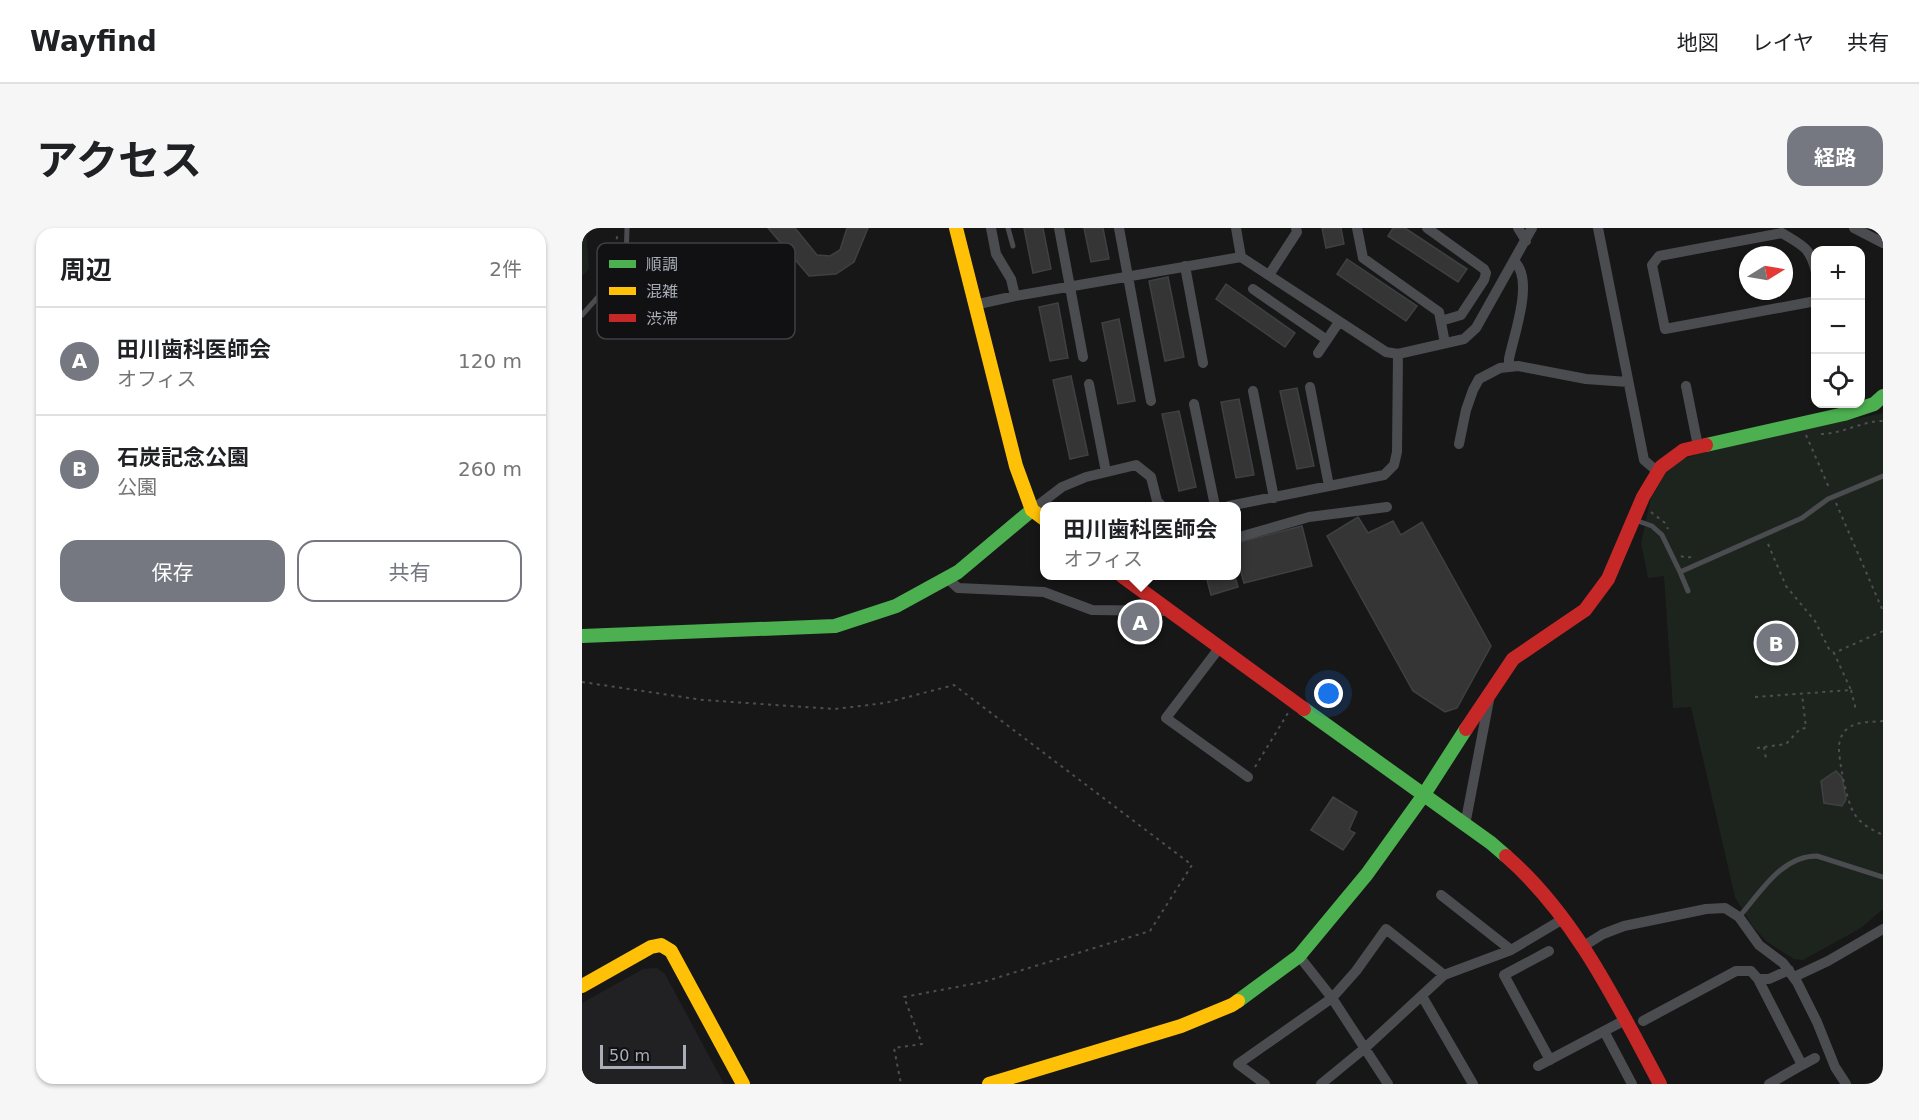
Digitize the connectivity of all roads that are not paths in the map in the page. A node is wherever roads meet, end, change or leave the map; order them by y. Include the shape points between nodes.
1 (627, 228) edge
2 (956, 228) edge
3 (991, 228) edge
4 (1008, 228) edge
5 (1059, 228) edge
6 (1119, 228) edge
7 (1236, 228) edge
8 (1296, 228) edge
9 (1357, 228) edge
10 (1427, 228) edge
11 (1518, 228) edge
12 (1532, 228) edge
13 (1598, 228) edge
14 (1854, 228) edge
15 (1526, 241) junction
16 (627, 243) edge
17 (1883, 243) edge
18 (1013, 246) dead end
19 (1811, 254) edge
20 (1241, 257) junction
21 (1515, 262) junction
22 (1185, 266) junction
23 (1269, 274) junction
24 (1128, 276) junction
25 (1070, 286) junction
26 (1253, 289) dead end
27 (1015, 296) junction
28 (597, 298) edge
29 (1811, 302) edge
30 (974, 305) junction
31 (582, 315) edge
32 (1441, 321) junction
33 (1340, 322) junction
34 (1327, 340) junction
35 (1445, 343) junction
36 (1318, 353) dead end
37 (1398, 354) junction
38 (1083, 357) dead end
39 (1203, 363) dead end
40 (1509, 366) junction
41 (1628, 382) junction
42 (1089, 384) dead end
43 (1686, 386) dead end
44 (1310, 387) dead end
45 (1253, 391) dead end
46 (1883, 396) edge
47 (1151, 401) dead end
48 (1194, 404) dead end
49 (1843, 409) edge
50 (1459, 444) dead end
51 (1698, 446) junction
52 (1106, 472) junction
53 (1658, 472) junction
54 (1883, 476) edge
55 (1329, 486) junction
56 (1274, 498) junction
57 (1042, 502) edge
58 (1157, 502) edge
59 (1214, 502) edge
60 (1040, 504) edge
61 (1241, 505) edge
62 (1387, 507) dead end
63 (1032, 510) junction
64 (1040, 516) edge
65 (1634, 519) junction
66 (1241, 537) edge
67 (1680, 572) junction
68 (947, 578) junction
69 (1128, 580) edge
70 (1688, 591) dead end
71 (1171, 611) junction
72 (582, 636) edge
73 (1220, 647) junction
74 (1490, 693) junction
75 (1248, 777) road end
76 (1423, 796) junction
77 (1465, 825) junction
78 (1883, 877) edge
79 (1442, 895) dead end
80 (1739, 917) junction
81 (1563, 919) junction
82 (1883, 929) edge
83 (1582, 947) junction
84 (1512, 950) junction
85 (1550, 951) dead end
86 (1299, 956) junction
87 (1791, 974) junction
88 (1444, 975) junction
89 (1758, 979) junction
90 (582, 986) edge
91 (1422, 996) junction
92 (1332, 998) junction
93 (1625, 1020) junction
94 (1643, 1021) dead end
95 (1604, 1031) junction
96 (1365, 1048) junction
97 (1815, 1058) dead end
98 (1550, 1060) junction
99 (1802, 1065) junction
100 (1538, 1066) dead end
101 (743, 1084) edge
102 (989, 1084) edge
103 (1265, 1084) edge
104 (1321, 1084) edge
105 (1389, 1084) edge
106 (1473, 1084) edge
107 (1632, 1084) edge
108 (1660, 1084) edge
109 (1769, 1084) edge
110 (1846, 1084) edge

1 - 16 lane
2 - 30 street
3 - 27 street via 996,254 1011,279
4 - 18 lane
5 - 25 street
6 - 24 street
7 - 20 street
8 - 23 street
9 - 32 street via 1363,258 1439,312
10 - 32 street via 1486,273 1461,315
11 - 15 street
12 - 15 street
13 - 41 street
14 - 17 street
15 - 21 street
19 - 29 street via 1782,233 1659,256 1652,265 1665,329
20 - 22 street
20 - 23 street
21 - 35 street via 1476,328 1464,339
21 - 40 street via 1521,267 1524,290
22 - 24 street
22 - 39 street
23 - 33 street
24 - 25 street
24 - 47 street
25 - 27 street
25 - 38 street
26 - 34 street
27 - 30 street
28 - 31 lane
30 - 63 street via 1016,466
32 - 35 street
33 - 34 street
33 - 37 street via 1386,352
34 - 36 street
35 - 37 street
37 - 55 street via 1394,465 1384,475
40 - 41 street
40 - 50 street via 1479,380 1469,399
41 - 53 street via 1644,460
42 - 52 street
43 - 51 street
44 - 55 street
45 - 56 street
46 - 49 street via 1874,404
48 - 59 street
49 - 51 street
51 - 53 street via 1684,450
52 - 57 street via 1062,487
52 - 58 street via 1136,465 1151,477
53 - 65 street
54 - 67 lane via 1833,497 1802,518
55 - 56 street
56 - 61 street
60 - 63 street
62 - 66 street via 1309,517
63 - 64 street
63 - 68 street
65 - 67 lane via 1662,535
65 - 74 street via 1608,579 1585,610 1513,659
67 - 70 lane
68 - 71 street via 958,588 1044,592 1092,610
68 - 72 street via 896,606 836,626
69 - 71 street
71 - 73 street
73 - 75 street via 1166,718
73 - 76 street
74 - 76 street
74 - 77 street
76 - 77 street
76 - 86 street via 1365,877
77 - 81 street via 1530,878
78 - 80 lane via 1807,856 1783,867
79 - 84 street
80 - 83 street via 1725,908 1706,909 1624,926
80 - 87 street via 1759,945
81 - 83 street
81 - 84 street
82 - 87 street via 1828,961
83 - 93 street
84 - 88 street
85 - 98 street via 1504,975
86 - 92 street
86 - 102 street via 1232,1005 1191,1022
87 - 89 street
87 - 110 street
88 - 91 street
88 - 92 street via 1386,929
89 - 94 street via 1751,971 1736,971
89 - 99 street
90 - 101 street via 651,947 661,945 671,951
91 - 96 street
91 - 106 street
92 - 96 street
92 - 103 street via 1238,1064
93 - 95 street
93 - 108 street
95 - 98 street
95 - 107 street
96 - 104 street
96 - 105 street
97 - 99 street
98 - 100 street
99 - 109 street

